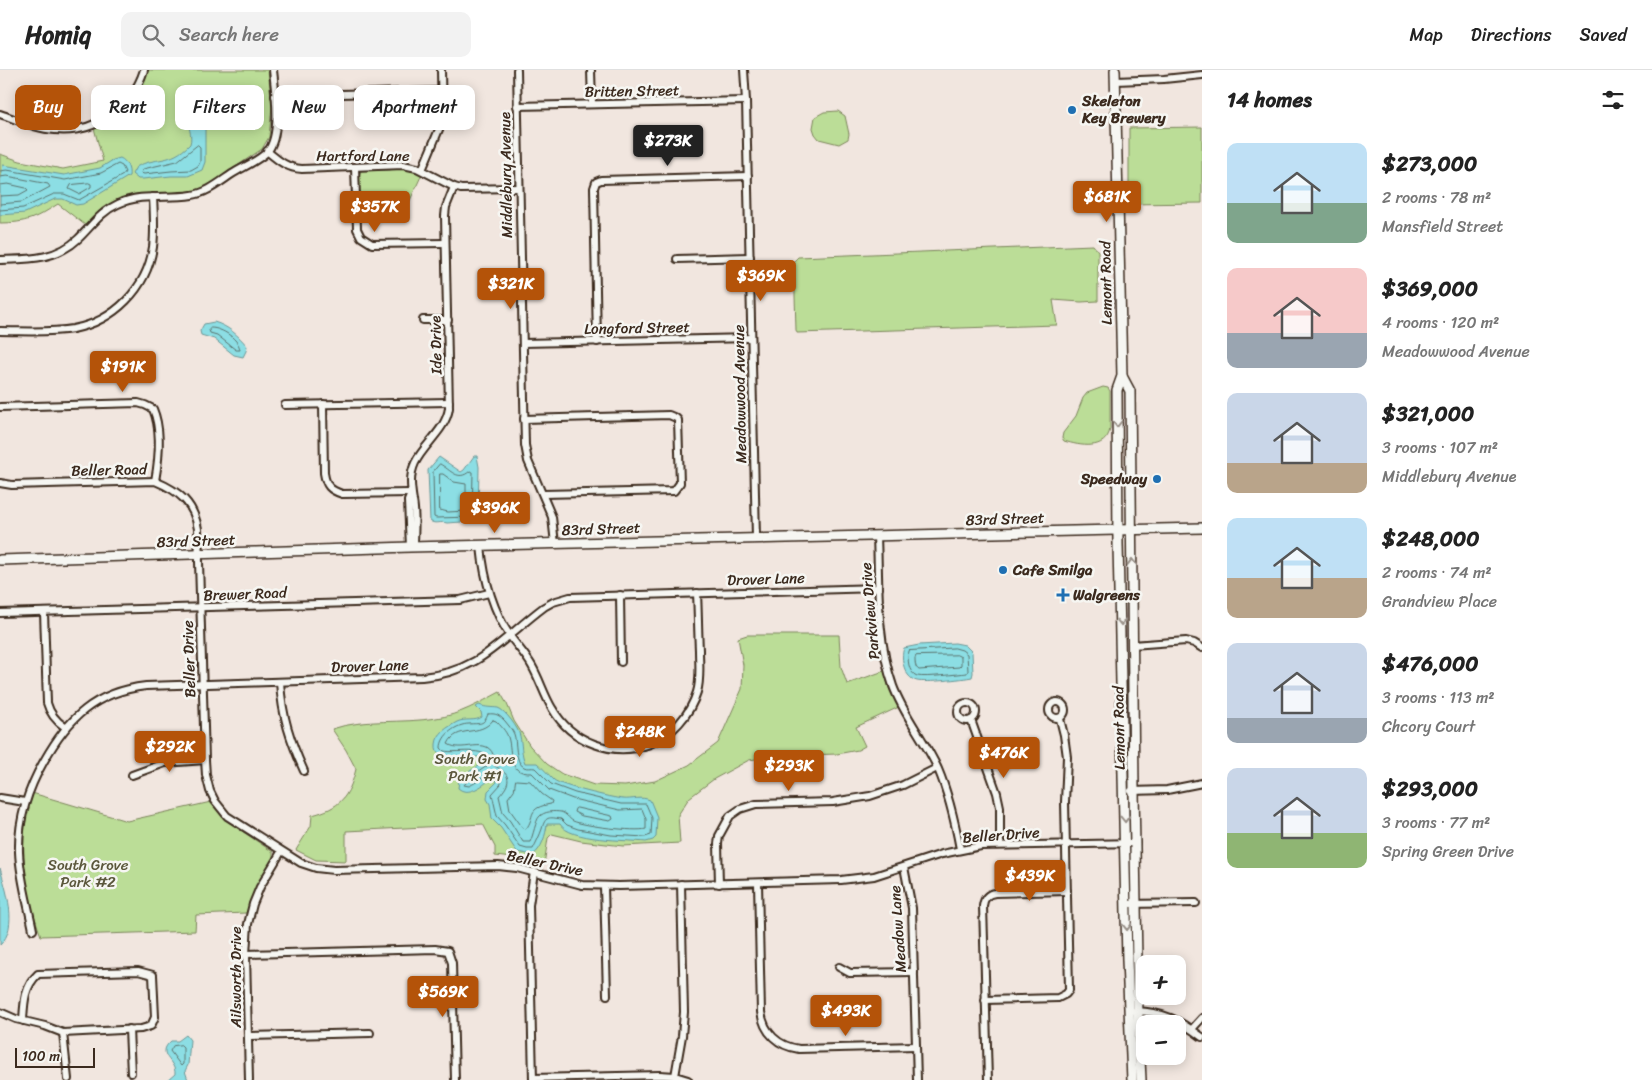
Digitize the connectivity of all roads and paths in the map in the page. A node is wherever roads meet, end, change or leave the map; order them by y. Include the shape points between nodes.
1 (144, 70) edge
2 (273, 70) edge
3 (441, 70) edge
4 (516, 70) edge
5 (591, 70) edge
6 (744, 70) edge
7 (1115, 70) edge
8 (1164, 70) edge
9 (1202, 74) edge
10 (1164, 79) junction
11 (1116, 80) junction
12 (274, 85) edge
13 (441, 85) edge
14 (746, 101) junction
15 (592, 104) junction
16 (517, 106) junction
17 (0, 114) edge
18 (275, 130) edge
19 (439, 130) edge
20 (268, 151) junction
21 (355, 167) junction
22 (422, 170) junction
23 (748, 176) junction
24 (454, 187) junction
25 (519, 188) junction
26 (153, 197) junction
27 (445, 243) junction
28 (750, 257) junction
29 (677, 259) dead end
30 (0, 260) edge
31 (423, 320) dead end
32 (448, 320) junction
33 (0, 331) edge
34 (751, 338) junction
35 (598, 342) junction
36 (523, 343) junction
37 (1122, 376) junction
38 (449, 402) junction
39 (323, 404) junction
40 (286, 405) dead end
41 (0, 407) edge
42 (524, 419) junction
43 (155, 481) junction
44 (0, 483) edge
45 (411, 493) junction
46 (543, 494) junction
47 (1202, 528) edge
48 (1131, 529) junction
49 (1118, 530) junction
50 (877, 535) junction
51 (756, 538) junction
52 (555, 544) junction
53 (481, 546) junction
54 (412, 547) junction
55 (199, 555) junction
56 (0, 560) edge
57 (879, 588) junction
58 (490, 593) junction
59 (697, 593) junction
60 (620, 595) junction
61 (200, 607) junction
62 (44, 612) junction
63 (0, 613) edge
64 (510, 635) junction
65 (1132, 645) junction
66 (1201, 647) edge
67 (621, 662) dead end
68 (280, 682) junction
69 (202, 684) junction
70 (1060, 718) dead end
71 (971, 720) dead end
72 (65, 727) junction
73 (204, 760) junction
74 (937, 768) junction
75 (304, 771) dead end
76 (132, 774) dead end
77 (1202, 783) edge
78 (1124, 791) junction
79 (1134, 791) junction
80 (0, 798) edge
81 (25, 802) junction
82 (1066, 843) junction
83 (1125, 843) junction
84 (1136, 843) junction
85 (1000, 845) junction
86 (960, 849) junction
87 (281, 852) junction
88 (904, 867) junction
89 (534, 872) junction
90 (758, 883) junction
91 (680, 884) junction
92 (719, 884) junction
93 (604, 886) junction
94 (1067, 891) junction
95 (1196, 903) dead end
96 (1131, 904) junction
97 (33, 930) dead end
98 (246, 954) junction
99 (839, 967) dead end
100 (914, 972) junction
101 (606, 995) dead end
102 (985, 1000) junction
103 (1133, 1011) junction
104 (0, 1012) edge
105 (1202, 1018) edge
106 (23, 1021) junction
107 (129, 1029) junction
108 (1192, 1029) junction
109 (63, 1033) junction
110 (370, 1033) dead end
111 (249, 1036) junction
112 (1202, 1037) edge
113 (916, 1046) junction
114 (131, 1073) dead end
115 (675, 1076) junction
116 (68, 1079) edge
117 (533, 1079) edge
118 (249, 1080) edge
119 (455, 1080) edge
120 (688, 1080) edge
121 (917, 1080) edge
122 (988, 1080) edge
123 (1132, 1080) edge
124 (1141, 1080) edge

1 - 17 street via 134,91 117,110 96,124 81,129 44,129
2 - 12 street
3 - 13 street
4 - 16 street, Middlebury Avenue
5 - 15 street
6 - 14 street, Meadowwood Avenue
7 - 11 main road, Lemont Road
8 - 10 street
9 - 10 street
10 - 11 street
11 - 37 main road, Lemont Road
14 - 15 street, Britten Street
14 - 23 street, Meadowwood Avenue
15 - 16 street, Britten Street
16 - 25 street, Middlebury Avenue
18 - 20 street
19 - 22 street
20 - 21 street, Hartford Lane via 290,168
20 - 26 street via 205,191 185,196
21 - 22 street, Hartford Lane via 403,165
21 - 27 street via 357,229 361,237 372,244
22 - 24 street, Hartford Lane
23 - 28 street, Meadowwood Avenue
23 - 35 street via 596,182
24 - 25 street, Hartford Lane
24 - 27 street, Ide Drive via 446,207
25 - 36 street, Middlebury Avenue
26 - 30 street via 134,199 111,208 77,240 57,253 34,259
26 - 33 street via 151,256 144,277 126,301 99,320 74,328
27 - 32 street, Ide Drive
28 - 29 street
28 - 34 street, Meadowwood Avenue
31 - 32 street
32 - 38 street, Ide Drive
34 - 35 street, Longford Street
34 - 51 street, Meadowwood Avenue
35 - 36 street, Longford Street
36 - 42 street, Middlebury Avenue
37 - 48 main road, Lemont Road via 1130,391
37 -> 49 main road, Lemont Road via 1117,390
38 - 39 street
38 - 45 street, Ide Drive via 446,418 414,464
39 - 40 street
39 - 45 street via 324,473 326,484 332,491 342,494
41 - 43 street via 145,405 153,409 157,422
42 - 46 street, Middlebury Avenue via 528,462
42 - 46 street via 669,415 678,423 680,483 676,489
43 - 44 street, Beller Road
43 - 55 street, Beller Road via 181,494 191,507 197,522
45 - 54 street, Ide Drive
46 - 52 street, Middlebury Avenue via 552,517
47 - 48 main road, 83rd Street
48 - 49 main road, 83rd Street
65 -> 48 main road, Lemont Road
49 - 50 main road, 83rd Street
49 -> 78 main road, Lemont Road
50 - 51 main road, 83rd Street
50 - 57 street, Parkview Drive
51 - 52 main road, 83rd Street
52 - 53 main road, 83rd Street
53 - 54 main road, 83rd Street
53 - 58 street
54 - 55 main road, 83rd Street
55 - 56 main road, 83rd Street
55 - 61 street, Beller Drive
57 - 59 street, Drover Lane
57 - 74 street, Parkview Drive via 887,669 897,696
58 - 61 street, Brewer Road via 460,600
58 - 64 street
59 - 60 street, Drover Lane
59 - 64 street via 700,675 693,702 677,727 658,740 637,748 598,746 564,726 551,707 534,668
60 - 64 street, Drover Lane via 581,596 553,602
60 - 67 street
61 - 62 street, Brewer Road
61 - 69 street, Beller Drive
62 - 63 street, Brewer Road
62 - 72 street via 47,703 57,722
64 - 68 street, Drover Lane via 484,657 445,674
65 - 66 street via 1186,641
65 - 79 main road, Lemont Road
68 - 69 street, Drover Lane
68 - 75 street via 286,725
69 - 72 street, Drover Lane via 146,686 115,693 90,706
69 - 73 street, Beller Drive
70 - 82 street via 1066,748
71 - 85 street via 997,793
72 - 81 street, Drover Lane via 40,767
73 - 76 street via 164,763
73 - 87 street, Beller Drive via 210,791 227,816
74 - 86 street, Parkview Drive via 951,806
74 - 92 street via 903,785 862,798 756,804 740,809 730,816 719,836
77 - 79 street
78 - 79 street
78 -> 83 main road, Lemont Road
79 - 84 main road, Lemont Road
80 - 81 street
81 - 97 street, Drover Lane via 19,851
82 - 83 street, Beller Drive
82 - 85 street, Beller Drive
82 - 94 street
83 - 84 street, Beller Drive
83 - 96 main road, Lemont Road
84 - 96 main road, Lemont Road
85 - 86 street, Beller Drive
86 - 88 street, Beller Drive
87 - 89 street, Beller Drive via 306,865 326,870 490,866
87 - 98 street, Ailsworth Drive via 253,904
88 - 90 street, Beller Drive via 874,876 841,880
88 - 100 street, Meadow Lane via 911,901
89 - 93 street, Beller Drive via 572,883
89 - 117 street via 529,905
90 - 92 street, Beller Drive
90 - 113 street via 761,1012 772,1037 787,1047 799,1049
91 - 92 street, Beller Drive
91 - 93 street, Beller Drive
91 - 115 street via 684,1012
93 - 101 street
94 - 102 street via 996,892 987,896 983,906
94 - 102 street via 1070,984 1066,994 1058,998
95 - 96 street
96 - 103 main road, Lemont Road
98 - 111 street, Ailsworth Drive
98 - 119 street via 448,951 452,964
99 - 100 street via 850,973
100 - 113 street, Meadow Lane
102 - 122 street
103 - 108 street via 1170,1016
103 - 123 main road, Lemont Road
103 - 124 main road, Lemont Road
104 - 106 street
105 - 108 street
106 - 107 street via 29,982 38,974 138,971 153,975 155,1017 151,1026
106 - 109 street
107 - 109 street
107 - 114 street
108 - 112 street
109 - 116 street
110 - 111 street
111 - 118 street, Ailsworth Drive
113 - 121 street, Meadow Lane
115 - 117 street
115 - 120 street

